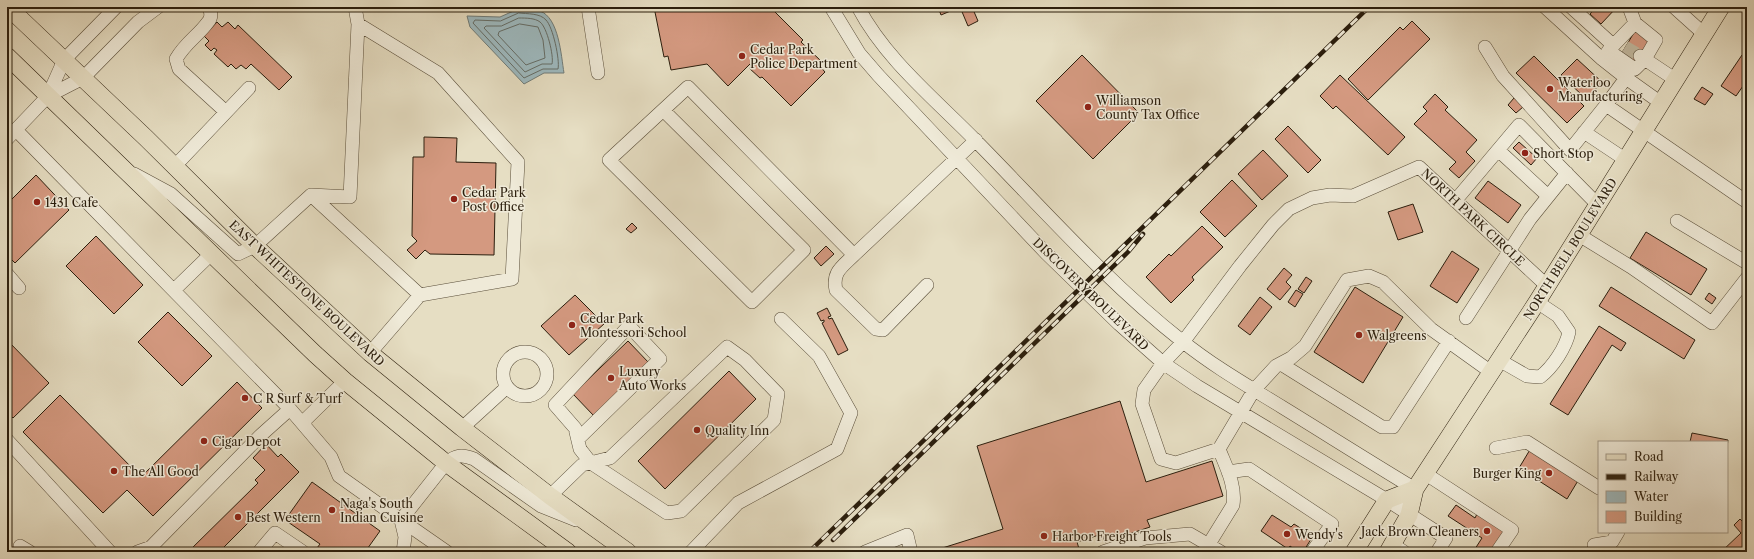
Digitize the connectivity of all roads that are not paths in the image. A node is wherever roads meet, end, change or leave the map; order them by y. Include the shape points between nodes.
1 (8, 7) edge
2 (116, 7) edge
3 (158, 7) edge
4 (210, 7) edge
5 (355, 7) edge
6 (588, 7) edge
7 (831, 7) edge
8 (858, 7) edge
9 (1546, 7) edge
10 (1571, 7) edge
11 (1629, 7) edge
12 (1674, 7) edge
13 (1721, 7) edge
14 (1635, 23) junction
15 (358, 24) junction
16 (1704, 34) junction
17 (1485, 47) dead end
18 (1613, 49) junction
19 (7, 56) edge
20 (1642, 57) junction
21 (64, 60) junction
22 (598, 73) dead end
23 (83, 78) junction
24 (1626, 78) junction
25 (1676, 80) junction
26 (249, 88) dead end
27 (48, 96) junction
28 (1661, 102) junction
29 (1606, 105) junction
30 (663, 110) junction
31 (226, 112) junction
32 (1584, 132) junction
33 (1644, 132) junction
34 (12, 134) edge
35 (976, 140) junction
36 (1498, 150) junction
37 (957, 157) junction
38 (1626, 160) junction
39 (120, 167) junction
40 (174, 167) junction
41 (1567, 173) junction
42 (311, 195) junction
43 (1548, 196) junction
44 (1455, 201) junction
45 (1747, 202) edge
46 (1598, 205) junction
47 (1677, 221) dead end
48 (1579, 235) junction
49 (254, 246) junction
50 (1509, 250) junction
51 (211, 254) junction
52 (854, 255) junction
53 (1747, 263) edge
54 (7, 274) edge
55 (1747, 278) edge
56 (1546, 285) junction
57 (927, 286) dead end
58 (19, 288) dead end
59 (174, 290) junction
60 (420, 295) junction
61 (1537, 302) junction
62 (1466, 318) dead end
63 (781, 320) dead end
64 (1449, 341) junction
65 (1183, 342) junction
66 (370, 353) junction
67 (1163, 363) junction
68 (1281, 364) junction
69 (1495, 366) junction
70 (345, 381) junction
71 (507, 387) dead end
72 (1254, 390) junction
73 (290, 409) junction
74 (1241, 412) junction
75 (302, 423) junction
76 (462, 428) junction
77 (578, 439) junction
78 (7, 440) edge
79 (1496, 448) dead end
80 (1219, 449) junction
81 (446, 463) junction
82 (591, 463) junction
83 (1228, 472) junction
84 (1426, 474) junction
85 (1598, 487) edge
86 (1415, 489) junction
87 (550, 496) junction
88 (1387, 500) junction
89 (1409, 515) junction
90 (401, 520) junction
91 (595, 527) junction
92 (1617, 533) edge
93 (1594, 545) dead end
94 (1206, 548) edge
95 (559, 549) edge
96 (1395, 549) edge
97 (1442, 550) edge
98 (110, 552) edge
99 (137, 552) edge
100 (259, 552) edge
101 (304, 552) edge
102 (403, 552) edge
103 (447, 552) edge
104 (628, 552) edge
105 (691, 552) edge
106 (865, 552) edge
107 (911, 552) edge
108 (1103, 552) edge
109 (1221, 552) edge
110 (1312, 552) edge
111 (1354, 552) edge
112 (1497, 552) edge

1 - 21 main road, EAST WHITESTONE BOULEVARD
2 - 21 street
3 - 23 street via 138,22
4 - 31 street via 212,12 209,22 182,49 176,59 179,69
5 - 15 street
6 - 22 street
7 - 37 street, DISCOVERY BOULEVARD via 858,53
8 - 35 street, DISCOVERY BOULEVARD via 882,44 908,74
9 - 18 street
10 - 18 street
11 - 14 street
12 - 16 street
13 - 16 main road, NORTH BELL BOULEVARD
14 - 18 street
14 - 20 street via 1656,40
15 - 42 street via 350,197
15 - 60 street via 438,73 518,162 512,279
16 - 25 main road, NORTH BELL BOULEVARD
17 - 32 street via 1503,76 1570,150
18 - 20 street via 1635,69
18 - 24 street
19 - 27 main road
20 - 25 street
21 - 23 main road, EAST WHITESTONE BOULEVARD
21 - 27 street
23 - 27 street
23 - 40 main road, EAST WHITESTONE BOULEVARD
24 - 28 street
24 - 29 street
25 - 28 main road, NORTH BELL BOULEVARD
26 - 31 street
27 - 34 street
27 - 39 main road
28 - 33 main road, NORTH BELL BOULEVARD
29 - 32 street
29 - 33 street
30 - 30 street via 609,160 752,302 804,250
30 - 52 street via 688,87
31 - 40 street
32 - 38 street
33 - 38 main road, NORTH BELL BOULEVARD
33 - 45 street
34 - 59 street
35 - 37 street
35 - 65 street, DISCOVERY BOULEVARD via 1105,273
36 - 41 street via 1519,125
36 - 43 street
36 - 44 street
37 - 52 street
37 - 67 street, DISCOVERY BOULEVARD via 1071,278
38 - 46 main road, NORTH BELL BOULEVARD
39 - 49 street via 171,194 238,254
39 - 51 main road
40 - 49 main road, EAST WHITESTONE BOULEVARD
41 - 43 street
41 - 46 street
42 - 49 street
42 - 60 street
43 - 50 street
44 - 50 street, NORTH PARK CIRCLE
44 - 65 street, NORTH PARK CIRCLE via 1418,167 1354,196 1330,195 1312,198 1289,209 1240,266
46 - 48 main road, NORTH BELL BOULEVARD
47 - 53 street
48 - 55 street via 1631,267 1712,323
48 - 56 main road, NORTH BELL BOULEVARD
49 - 66 main road, EAST WHITESTONE BOULEVARD
50 - 56 street, NORTH PARK CIRCLE
50 - 62 street
51 - 59 street
51 - 70 main road
52 - 57 street via 835,274 836,290 876,329 883,330
54 - 58 street
56 - 61 main road, NORTH BELL BOULEVARD
59 - 73 street
60 - 66 street
61 - 69 main road, NORTH BELL BOULEVARD
61 - 69 street via 1558,316 1569,332 1568,339 1548,371 1540,377 1527,376
63 - 105 street via 819,356 851,413 837,448 738,503
64 - 68 street via 1393,427 1382,427
64 - 68 street via 1431,329 1383,282 1369,276 1347,280 1305,346
64 - 69 street
65 - 67 street, NORTH PARK CIRCLE
65 - 72 street, DISCOVERY BOULEVARD
66 - 76 main road, EAST WHITESTONE BOULEVARD
67 - 74 street, DISCOVERY BOULEVARD
67 - 80 street, NORTH PARK CIRCLE via 1142,397 1142,404 1161,459 1176,463
68 - 72 street via 1266,375
69 - 84 main road, NORTH BELL BOULEVARD
70 - 75 street
70 - 81 main road
71 - 76 street
72 - 74 street
72 - 86 street, DISCOVERY BOULEVARD
73 - 75 street
73 - 99 street via 151,547
74 - 80 street
74 - 88 street, DISCOVERY BOULEVARD
75 - 90 street via 331,457 339,476
76 - 87 main road, EAST WHITESTONE BOULEVARD
77 - 77 street via 576,428 555,405 629,326 660,359
77 - 82 street via 580,449
78 - 98 street
79 - 85 street via 1527,442
80 - 83 street
81 - 90 street
81 - 91 street via 453,457 463,454 541,506
81 - 95 main road
82 - 82 street via 610,458 727,347 745,360 778,394 774,420 681,511 666,513
82 - 87 street via 582,464
83 - 94 street via 1235,495 1233,505
83 - 110 street via 1249,469 1332,524
84 - 86 main road, NORTH BELL BOULEVARD
84 - 112 street via 1512,530
86 - 88 main road
86 - 89 main road, NORTH BELL BOULEVARD
87 - 91 main road, EAST WHITESTONE BOULEVARD
88 - 89 street, DISCOVERY BOULEVARD
88 - 111 main road
89 - 96 main road, NORTH BELL BOULEVARD
89 - 97 street, DISCOVERY BOULEVARD via 1446,538
90 - 102 street via 405,537
90 - 103 street
91 - 104 main road, EAST WHITESTONE BOULEVARD
92 - 93 street via 1612,542
94 - 108 street via 1190,534 1145,538
94 - 109 street
100 - 101 street via 275,533
106 - 107 street via 907,536

